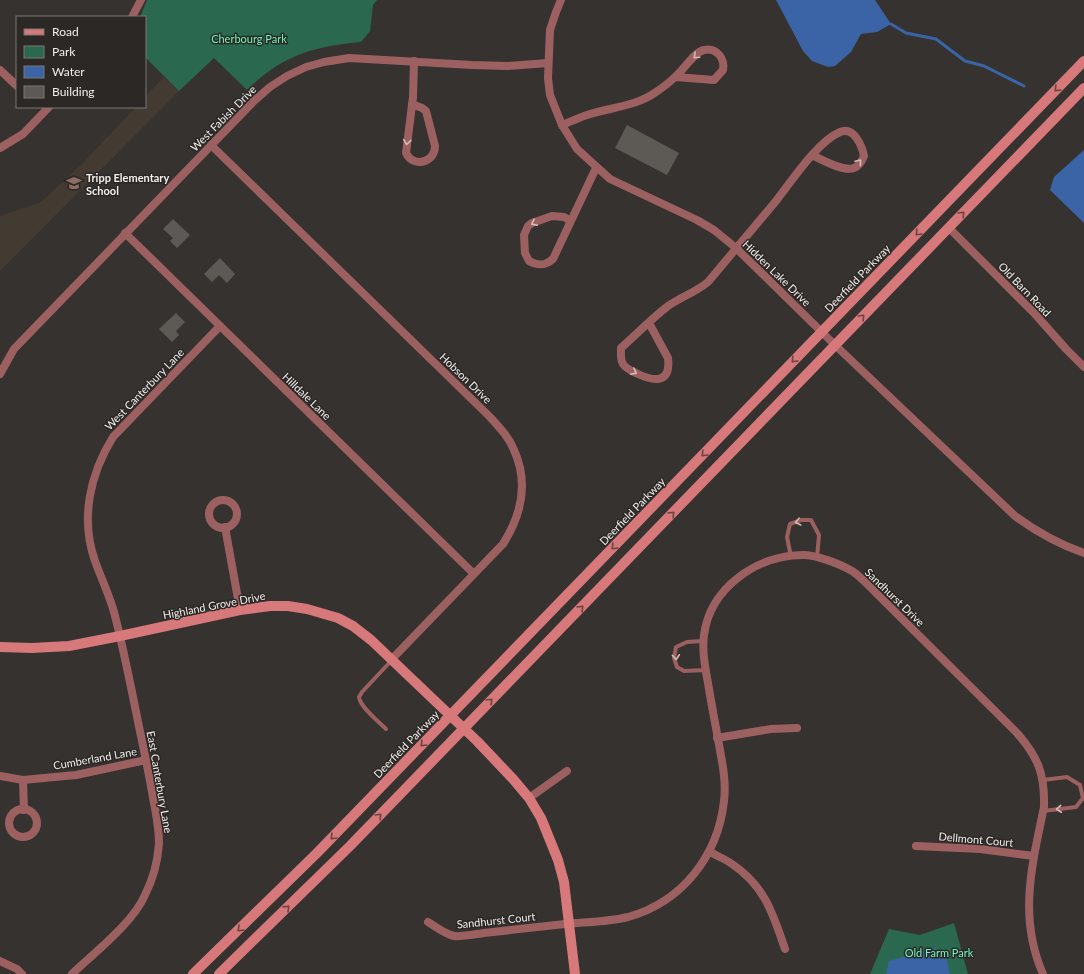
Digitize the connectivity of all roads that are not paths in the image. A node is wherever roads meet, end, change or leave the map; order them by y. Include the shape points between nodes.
1 (141, 0) edge
2 (561, 0) edge
3 (133, 16) edge
4 (414, 62) junction
5 (1084, 62) edge
6 (548, 63) junction
7 (0, 70) edge
8 (676, 77) junction
9 (16, 85) edge
10 (1084, 88) edge
11 (412, 104) junction
12 (44, 109) edge
13 (562, 126) junction
14 (211, 145) junction
15 (0, 148) edge
16 (812, 156) junction
17 (596, 168) junction
18 (571, 221) junction
19 (949, 228) junction
20 (125, 233) junction
21 (736, 248) junction
22 (649, 323) junction
23 (220, 326) junction
24 (822, 332) junction
25 (835, 345) junction
26 (1084, 367) edge
27 (0, 374) edge
28 (225, 527) dead end
29 (1084, 553) edge
30 (791, 557) junction
31 (817, 558) junction
32 (474, 574) junction
33 (240, 610) junction
34 (120, 636) junction
35 (703, 641) junction
36 (0, 647) edge
37 (391, 660) junction
38 (706, 670) junction
39 (450, 716) junction
40 (463, 728) junction
41 (797, 728) dead end
42 (386, 729) dead end
43 (717, 738) junction
44 (146, 760) junction
45 (567, 771) dead end
46 (0, 776) edge
47 (23, 780) junction
48 (1043, 780) junction
49 (529, 798) junction
50 (24, 810) dead end
51 (1043, 811) junction
52 (916, 846) dead end
53 (710, 852) junction
54 (1034, 856) junction
55 (428, 922) dead end
56 (570, 923) junction
57 (785, 949) dead end
58 (0, 961) edge
59 (22, 974) edge
60 (72, 974) edge
61 (193, 974) edge
62 (219, 974) edge
63 (575, 974) edge
64 (1042, 974) edge

1 - 3 street
2 - 6 street, Hidden Lake Drive via 550,30
4 - 6 street, West Fabish Drive via 508,66
4 - 11 street
4 - 14 street, West Fabish Drive via 349,58 306,67 270,87
5 -> 24 main road, Deerfield Parkway
6 - 13 street, Hidden Lake Drive via 550,95
7 - 9 street
8 -> 8 street via 714,80 723,70 723,61 716,53 703,50
8 - 13 street via 644,100 587,115
19 -> 10 main road
11 -> 11 street via 406,153 412,160 425,162 434,155 435,146 426,111
12 - 15 street via 23,134
13 - 17 street, Hidden Lake Drive via 577,149
14 - 20 street, West Fabish Drive
14 - 32 street, Hobson Drive via 490,417 514,449 522,475 521,503 511,531 503,544
16 -> 16 street via 846,169 859,165 864,156 856,135 846,131 840,131 820,145
16 - 21 street
17 - 18 street
17 - 21 street, Hidden Lake Drive via 610,179 697,220
18 -> 18 street via 564,217 552,216 532,222 524,235 525,253 529,261 539,265 553,259
25 -> 19 main road
19 - 26 street, Old Barn Road
20 - 23 street, Hilldale Lane
20 - 27 street, West Fabish Drive via 14,349
21 - 22 street via 700,289 668,306
21 - 24 street, Hidden Lake Drive
22 -> 22 street via 622,348 621,359 629,370 654,380 668,370 668,358
23 - 32 street, Hilldale Lane
23 - 34 street, West Canterbury Lane via 116,432 96,468 88,508 89,540 112,604
24 - 25 street, Hidden Lake Drive
24 -> 39 main road, Deerfield Parkway
25 - 29 street, Hidden Lake Drive via 1015,516 1044,536
40 -> 25 main road
28 - 33 street
30 - 31 street, Sandhurst Drive via 804,555
31 -> 30 lane via 819,534 811,520 790,524 787,537
30 - 35 street, Sandhurst Drive via 763,563 736,580 724,592 710,614
31 - 48 street, Sandhurst Drive via 853,572 866,583 1017,733 1030,748
32 - 37 street, Hobson Drive
33 - 34 main road, Highland Grove Drive
33 - 37 main road, Highland Grove Drive via 288,606 338,618 371,640
34 - 36 main road, Highland Grove Drive via 69,646
34 - 44 street, East Canterbury Lane
35 - 38 street, Sandhurst Drive
35 -> 38 lane via 686,642 676,647 674,658 677,667 684,670
37 - 39 main road, Highland Grove Drive
37 - 42 lane via 359,697 364,708
38 - 43 street, Sandhurst Drive
39 - 40 main road, Highland Grove Drive
39 -> 61 main road, Deerfield Parkway via 317,853
40 - 49 main road, Highland Grove Drive
62 -> 40 main road via 350,846
41 - 43 street via 771,729
43 - 53 street, Sandhurst Drive via 724,779 724,801 719,829
44 - 47 street, Cumberland Lane via 76,775
44 - 60 street, East Canterbury Lane via 159,844 150,884 128,920
45 - 49 street
46 - 47 street, Cumberland Lane
47 - 50 street
48 - 51 street, Sandhurst Drive
48 -> 51 lane via 1066,777 1080,785 1082,798 1076,807
49 - 56 main road, Highland Grove Drive via 541,818 558,860
51 - 54 street, Sandhurst Drive
52 - 54 street, Dellmont Court via 980,849
53 - 56 street, Sandhurst Drive via 686,883 673,894 645,910 608,921
53 - 57 street via 731,863 747,875 758,888 767,902
54 - 64 street, Sandhurst Drive via 1028,915 1036,959
55 - 56 street, Sandhurst Court via 454,936
56 - 63 main road, Highland Grove Drive
58 - 59 street

